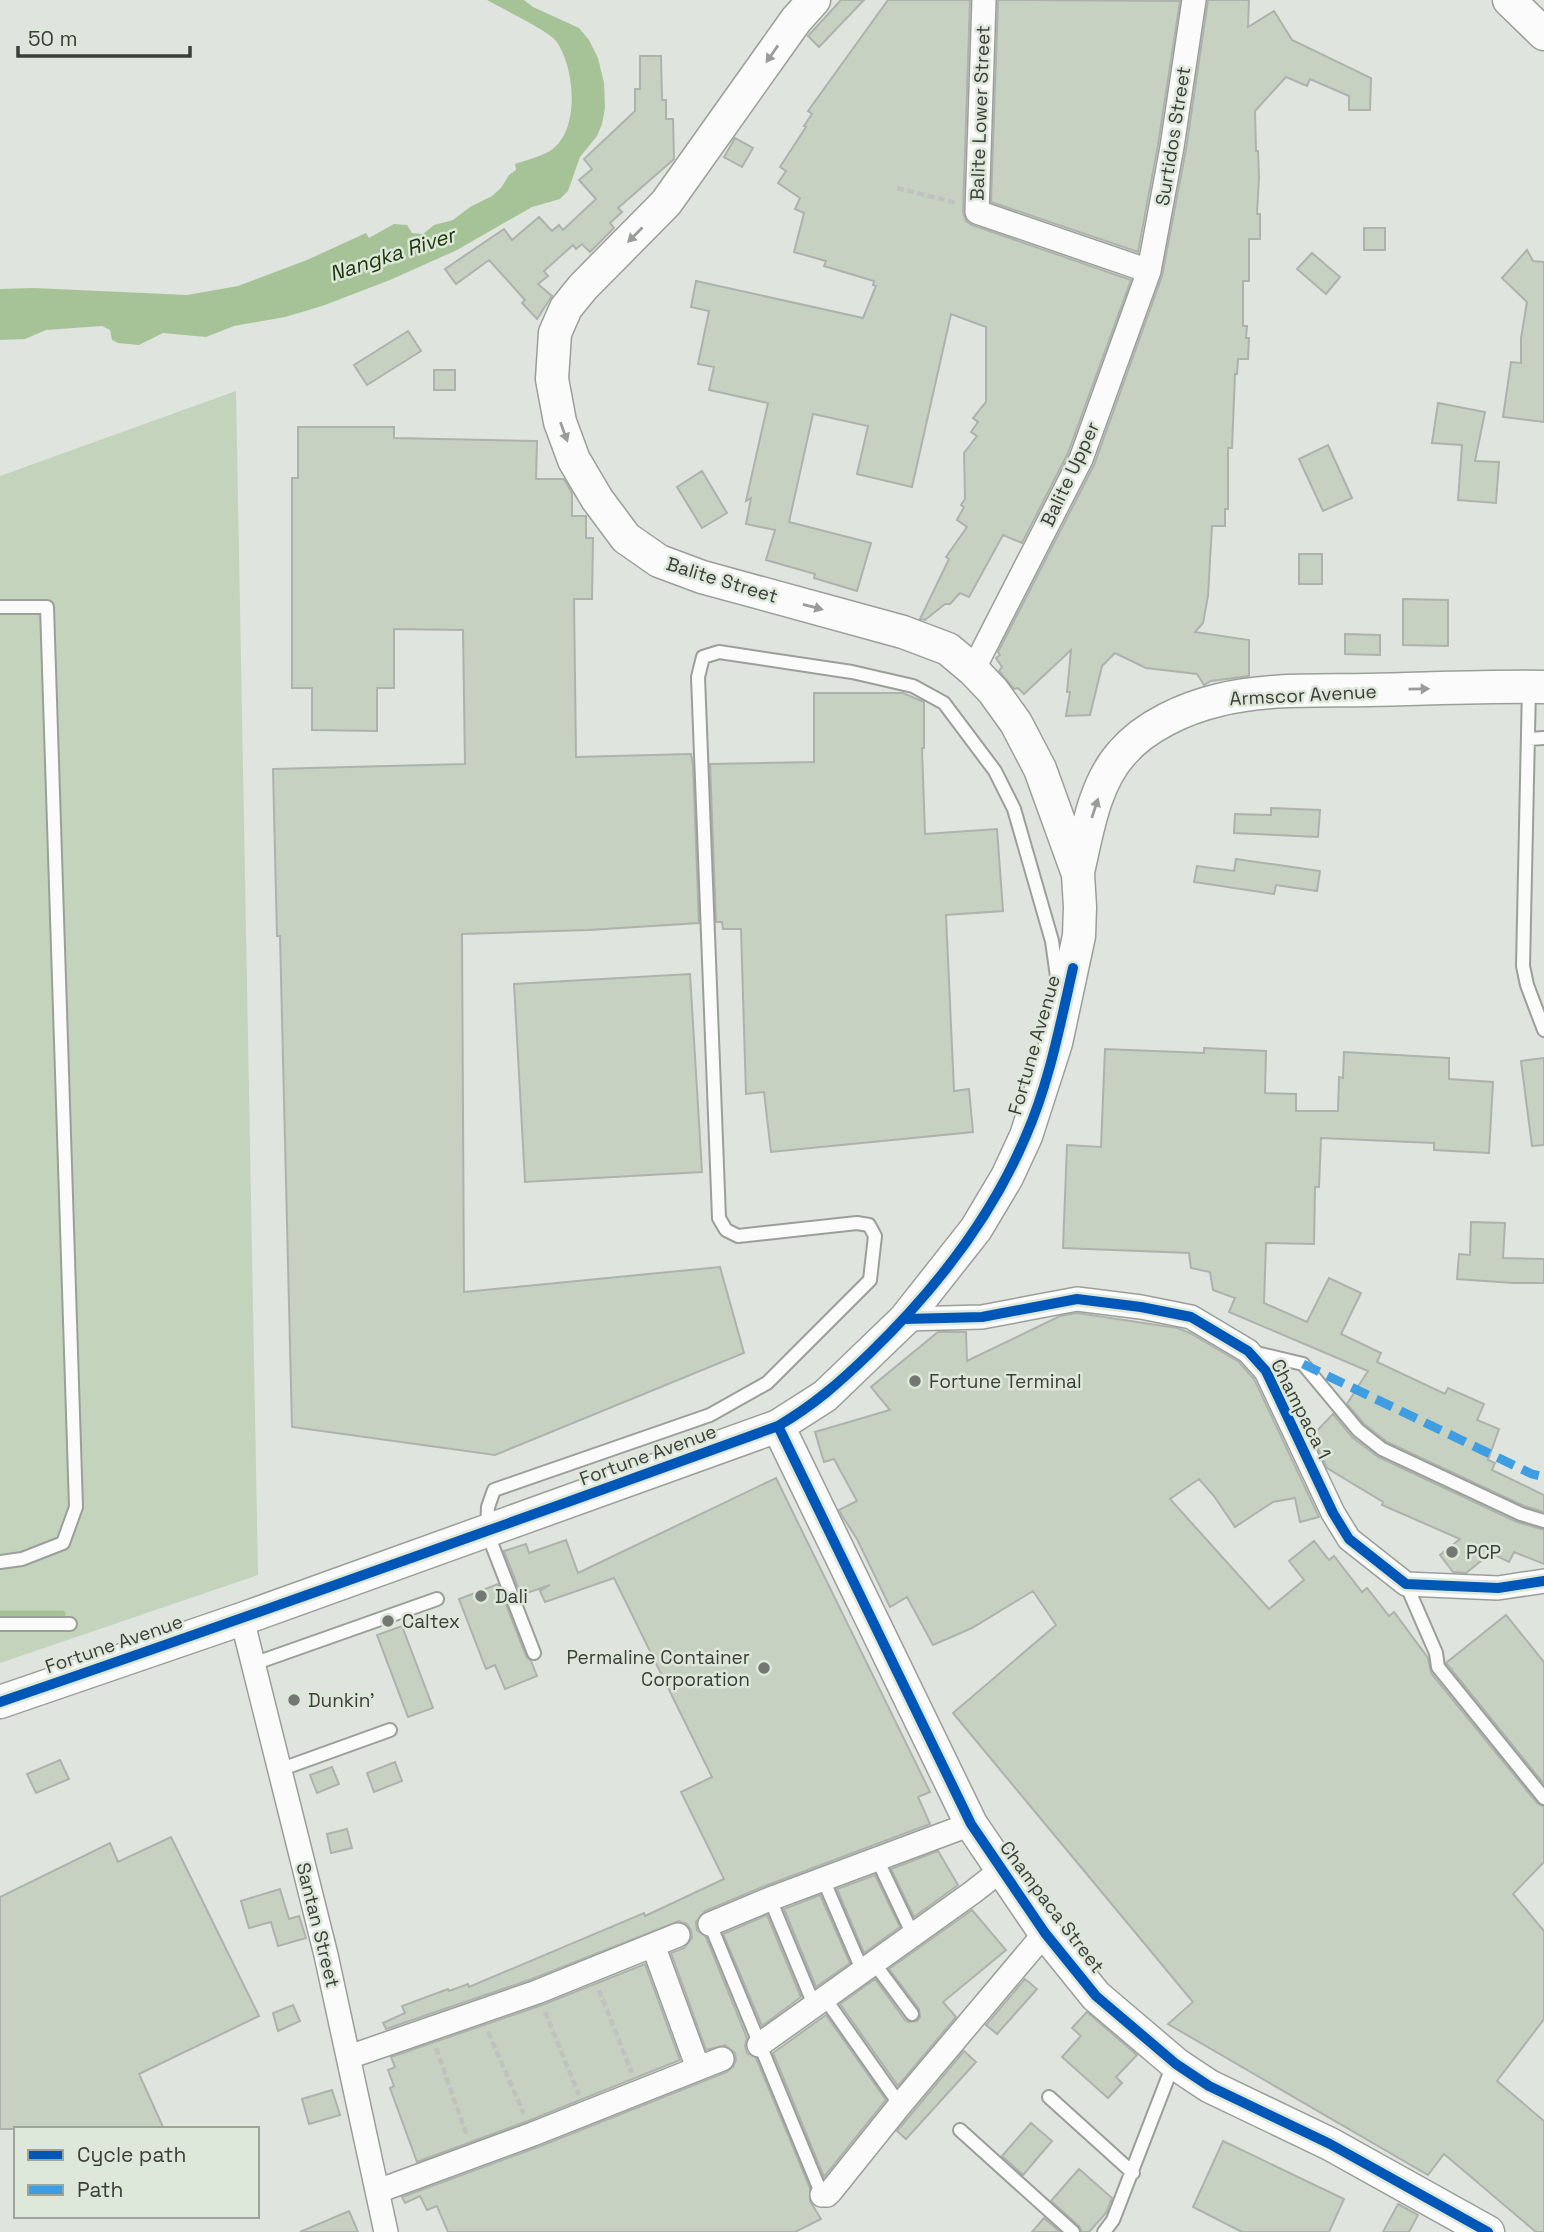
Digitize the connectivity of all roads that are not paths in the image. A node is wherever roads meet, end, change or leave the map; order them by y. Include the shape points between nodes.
1 (814, 0) edge
2 (984, 0) edge
3 (1194, 0) edge
4 (1509, 0) edge
5 (1541, 19) edge
6 (1149, 271) junction
7 (0, 607) edge
8 (973, 670) junction
9 (1537, 687) edge
10 (1544, 738) edge
11 (1529, 739) junction
12 (1078, 874) junction
13 (1063, 1016) junction
14 (1544, 1030) edge
15 (905, 1319) junction
16 (1248, 1351) junction
17 (778, 1426) junction
18 (1544, 1521) edge
19 (487, 1532) junction
20 (0, 1562) edge
21 (1544, 1581) edge
22 (1406, 1584) junction
23 (438, 1599) dead end
24 (242, 1619) junction
25 (0, 1624) edge
26 (71, 1624) dead end
27 (534, 1653) dead end
28 (253, 1664) junction
29 (0, 1702) edge
30 (390, 1730) dead end
31 (279, 1770) junction
32 (1544, 1798) edge
33 (971, 1824) junction
34 (877, 1858) junction
35 (1001, 1870) junction
36 (823, 1879) junction
37 (770, 1899) junction
38 (710, 1924) joint
39 (1045, 1933) junction
40 (678, 1935) dead end
41 (913, 1935) junction
42 (653, 1945) junction
43 (868, 1968) junction
44 (819, 2001) junction
45 (912, 2014) dead end
46 (759, 2045) junction
47 (349, 2057) junction
48 (722, 2059) dead end
49 (1176, 2064) junction
50 (698, 2068) junction
51 (1049, 2097) dead end
52 (900, 2105) junction
53 (960, 2130) dead end
54 (1133, 2173) junction
55 (378, 2191) junction
56 (822, 2195) joint
57 (1454, 2222) edge
58 (386, 2232) edge
59 (1073, 2232) edge
60 (1104, 2232) edge
61 (1488, 2232) edge

1 -> 8 main road, Balite Street via 666,203 566,308 555,333 552,379 560,422 597,499 626,538 659,561 903,632 948,649
2 - 6 street, Balite Lower Street via 977,212
3 - 6 street, Surtidos Street
4 - 5 main road
6 - 8 street, Balite Upper via 1082,458
7 - 20 lane via 47,607 76,1507 63,1543
8 - 12 main road, Balite Street via 1016,723 1040,769
9 - 11 lane
12 -> 9 main road, Armscor Avenue via 1096,803 1121,753 1164,721 1195,707 1266,694
10 - 11 lane
11 - 14 lane via 1523,966
12 - 13 main road, Fortune Avenue via 1079,936
13 - 15 main road, Fortune Avenue via 1042,1093 1007,1177 976,1229
13 - 19 lane via 1052,942 1014,809 995,771 944,704 913,686 852,672 719,652 703,657 698,677 719,1218 726,1230 738,1236 869,1225 875,1236 870,1280 767,1383 710,1415 494,1490
15 - 16 street, Champaca 1 via 982,1317 1077,1299 1191,1317
15 - 17 main road, Fortune Avenue via 825,1396
16 - 18 lane via 1303,1364 1358,1430 1382,1449
16 - 22 street, Champaca 1 via 1266,1371 1349,1539
17 - 19 main road, Fortune Avenue
17 - 33 main road, Champaca Street
19 - 24 main road, Fortune Avenue
19 - 27 lane
21 - 22 street via 1498,1588
22 - 32 lane via 1438,1667
23 - 28 lane
24 - 28 street, Santan Street
24 - 29 main road, Fortune Avenue
25 - 26 lane
28 - 31 street, Santan Street
30 - 31 lane
31 - 47 street, Santan Street
33 - 34 street
33 - 35 main road, Champaca Street
34 - 36 street
34 - 41 lane
35 - 39 main road, Champaca Street
35 - 41 street
36 - 37 street
36 - 43 lane
37 - 38 street
37 - 44 lane
38 - 46 lane
39 - 49 main road, Champaca Street via 1096,1996
39 - 52 street
40 - 42 street
41 - 43 street
42 - 47 street via 537,1992
42 - 50 street
43 - 44 street
43 - 45 lane
44 - 46 street
44 - 52 lane
46 - 56 lane
47 - 55 street, Santan Street
48 - 50 street
49 - 54 lane
49 - 57 main road, Champaca Street via 1209,2086 1330,2144
50 - 55 street
51 - 54 lane
52 - 56 street via 831,2191
53 - 59 lane
54 - 60 lane
55 - 58 street, Santan Street
57 - 61 main road, Champaca Street

